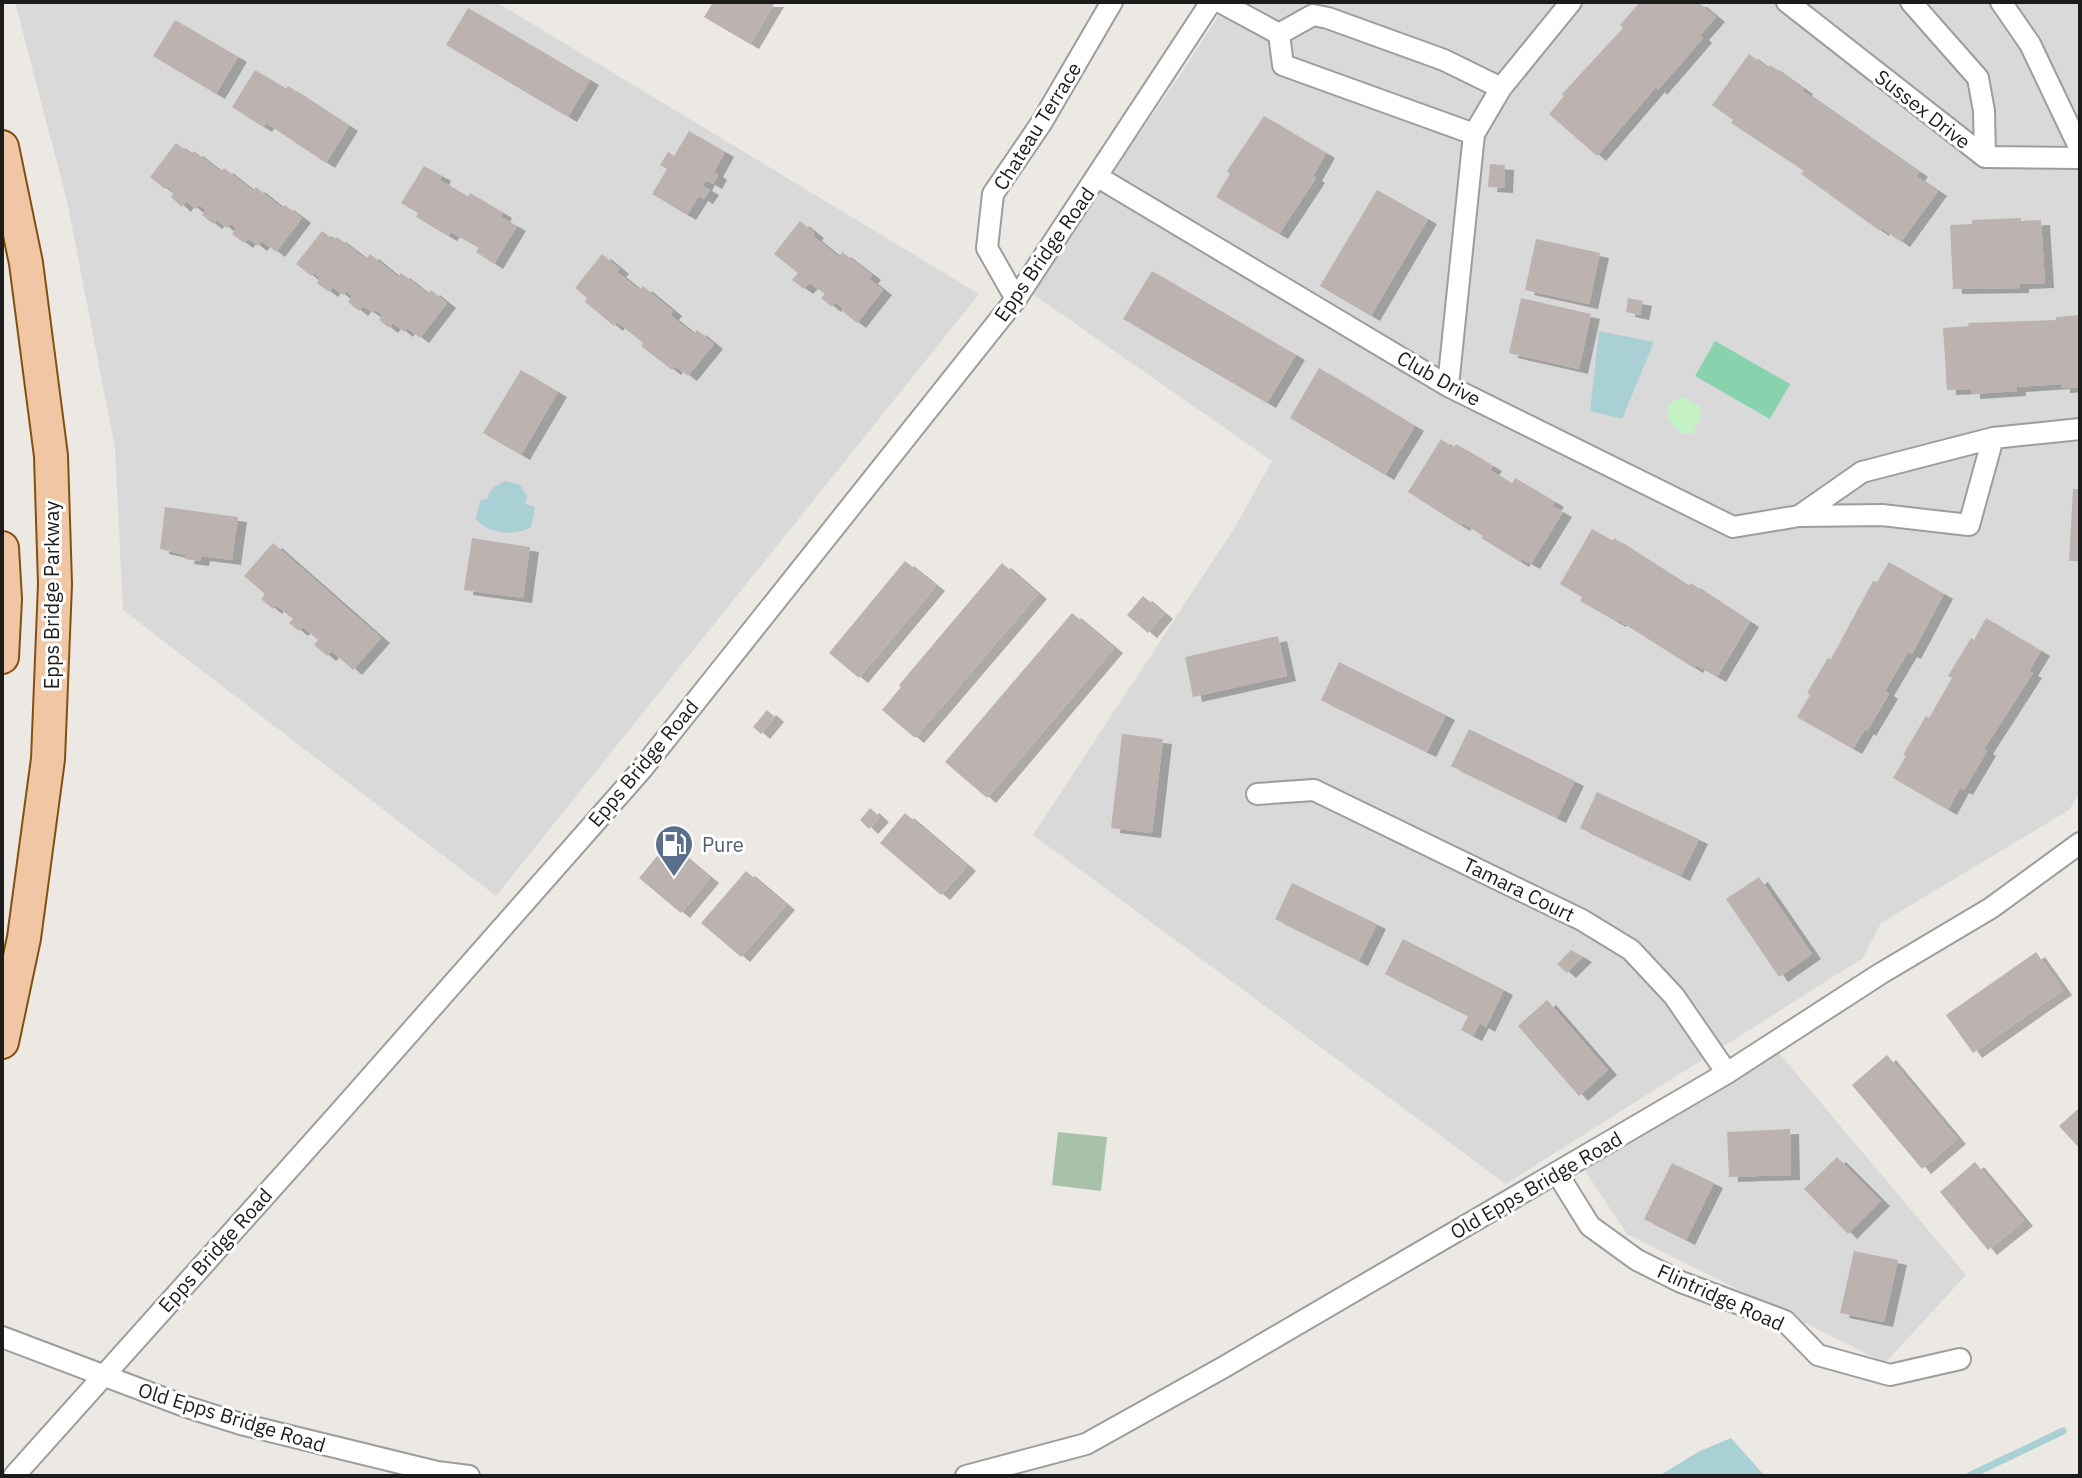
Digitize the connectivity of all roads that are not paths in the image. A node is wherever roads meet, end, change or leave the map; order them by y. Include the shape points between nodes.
1 (1112, 2) edge
2 (1211, 2) edge
3 (1220, 2) edge
4 (1571, 2) edge
5 (1787, 2) edge
6 (1911, 2) edge
7 (2001, 2) edge
8 (1279, 34) junction
9 (1501, 88) junction
10 (1474, 134) junction
11 (2, 147) edge
12 (2080, 149) edge
13 (1985, 157) junction
14 (2080, 158) edge
15 (1098, 177) junction
16 (1016, 299) junction
17 (1448, 386) junction
18 (2080, 429) edge
19 (1993, 438) junction
20 (1799, 516) junction
21 (2, 548) edge
22 (2, 657) edge
23 (1257, 794) dead end
24 (2080, 843) edge
25 (2, 1042) edge
26 (1727, 1073) junction
27 (1557, 1173) junction
28 (2, 1337) edge
29 (1960, 1359) dead end
30 (104, 1375) junction
31 (14, 1476) edge
32 (469, 1476) edge
33 (966, 1476) edge

1 - 16 street, Chateau Terrace via 993,194 987,248
2 - 15 street, Epps Bridge Road
3 - 8 street
4 - 9 street
5 - 13 street, Sussex Drive
6 - 13 street via 1978,78
7 - 12 street via 2030,44
8 - 9 street via 1313,15 1328,18 1444,60
8 - 10 street via 1283,65
9 - 10 street
10 - 17 street
11 - 25 main road, Epps Bridge Parkway via 26,263 51,456 55,584 48,759 24,938
13 - 14 street, Sussex Drive
15 - 16 street, Epps Bridge Road
15 - 17 street, Club Drive
16 - 30 street, Epps Bridge Road via 642,769
17 - 20 street, Club Drive via 1733,527
18 - 19 street, Club Drive
19 - 20 street, Club Drive via 1862,472
19 - 20 street, Club Drive via 1969,525 1882,515
21 - 22 main road
23 - 26 street, Tamara Court via 1314,790 1582,920 1631,950 1674,996
24 - 26 street, Old Epps Bridge Road via 1991,908
26 - 27 street, Old Epps Bridge Road
27 - 29 street, Flintridge Road via 1590,1226 1637,1260 1785,1321 1818,1355 1890,1375
27 - 33 street, Old Epps Bridge Road via 1086,1444
28 - 30 street, Old Epps Bridge Road
30 - 31 street, Epps Bridge Road
30 - 32 street, Old Epps Bridge Road via 241,1424

